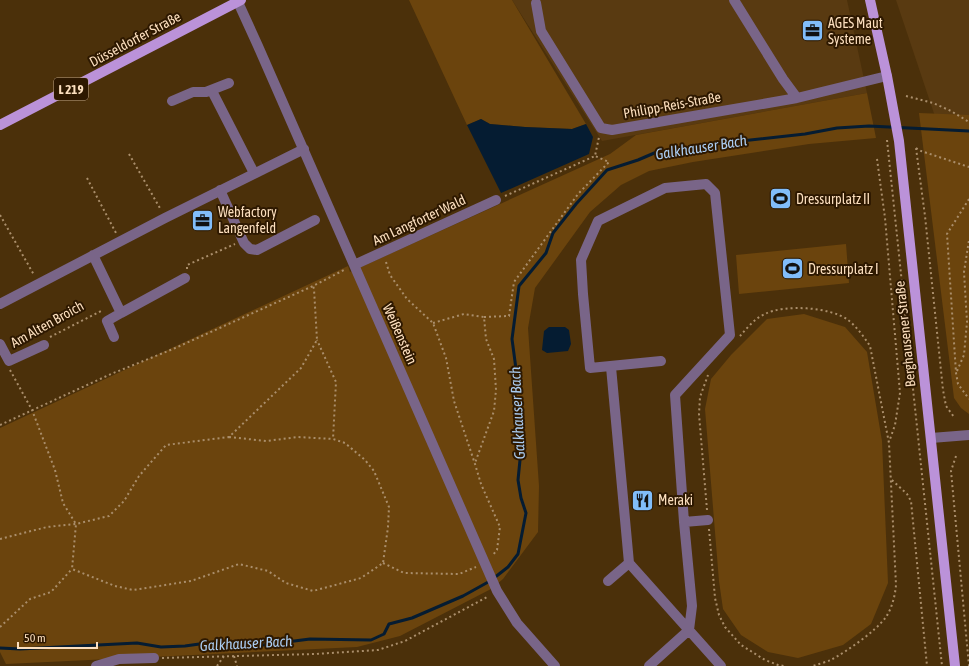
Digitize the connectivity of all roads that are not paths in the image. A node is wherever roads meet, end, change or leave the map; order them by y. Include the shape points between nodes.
1 (734, 0) edge
2 (870, 0) edge
3 (239, 1) edge
4 (536, 3) dead end
5 (887, 76) junction
6 (229, 83) dead end
7 (212, 91) junction
8 (796, 98) junction
9 (172, 101) dead end
10 (0, 126) edge
11 (304, 149) junction
12 (254, 173) junction
13 (220, 190) junction
14 (496, 200) road end
15 (315, 220) dead end
16 (92, 255) junction
17 (354, 265) junction
18 (185, 278) road end
19 (0, 304) edge
20 (119, 308) junction
21 (114, 337) dead end
22 (0, 344) edge
23 (44, 345) road end
24 (661, 361) dead end
25 (611, 367) junction
26 (969, 435) edge
27 (931, 438) junction
28 (708, 520) road end
29 (684, 522) junction
30 (629, 563) junction
31 (608, 581) dead end
32 (689, 630) junction
33 (154, 658) road end
34 (96, 666) edge
35 (555, 666) edge
36 (649, 666) edge
37 (721, 666) edge
38 (955, 666) edge

1 - 8 street
2 - 5 main road, Berghausener Straße
3 - 10 main road, Düsseldorfer Straße / L 219
3 - 11 street, Weißenstein
4 - 8 street, Philipp-Reis-Straße via 541,31 601,128 612,130
5 - 8 street, Philipp-Reis-Straße
5 - 27 main road, Berghausener Straße via 898,141
6 - 7 street
7 - 9 street via 193,92
7 - 12 street
11 - 12 street
11 - 17 street, Weißenstein
12 - 13 street
13 - 15 street via 244,243 250,249 257,250
13 - 16 street
14 - 17 street, Am Langforter Wald
16 - 19 street
16 - 20 street
17 - 35 street, Weißenstein via 497,591 517,623
18 - 20 street
20 - 21 street via 107,320
22 - 23 street, Am Alten Broich via 9,361
24 - 25 street
25 - 29 street via 590,368 583,294 581,260 598,221 665,188 706,184 715,193 730,335 675,395
25 - 30 street
26 - 27 street
27 - 38 main road, Berghausener Straße
28 - 29 street
29 - 32 street via 692,606
30 - 31 street
30 - 32 street
32 - 36 street
32 - 37 street
33 - 34 street via 119,659

